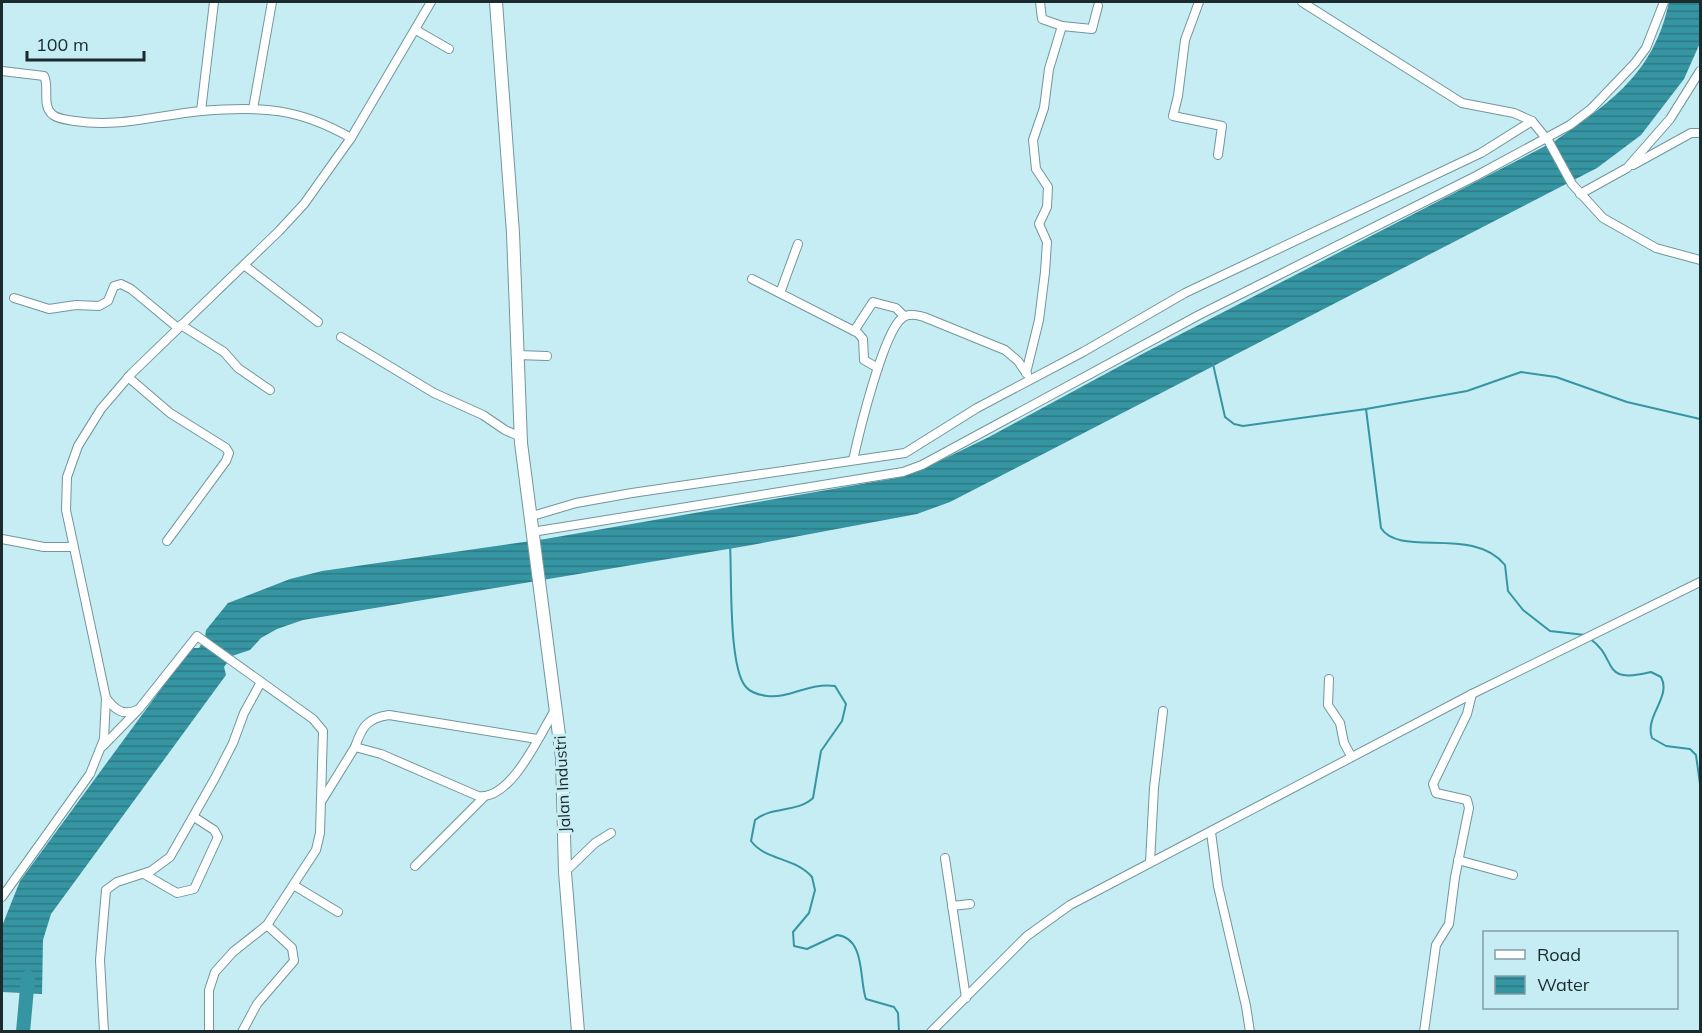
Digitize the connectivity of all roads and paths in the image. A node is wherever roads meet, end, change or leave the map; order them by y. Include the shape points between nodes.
1 (214, 2) edge
2 (272, 2) edge
3 (431, 2) edge
4 (496, 2) edge
5 (1040, 2) edge
6 (1200, 2) edge
7 (1302, 2) edge
8 (1664, 2) edge
9 (1098, 6) dead end
10 (1062, 26) junction
11 (416, 30) junction
12 (449, 49) dead end
13 (2, 71) edge
14 (1701, 71) edge
15 (253, 109) junction
16 (201, 111) junction
17 (1532, 121) junction
18 (1701, 133) edge
19 (351, 138) junction
20 (1547, 140) junction
21 (1218, 155) dead end
22 (1627, 168) junction
23 (1580, 194) junction
24 (798, 244) dead end
25 (1701, 260) edge
26 (244, 265) junction
27 (752, 279) dead end
28 (780, 293) junction
29 (14, 298) dead end
30 (904, 316) junction
31 (318, 322) dead end
32 (179, 326) junction
33 (854, 331) junction
34 (341, 337) dead end
35 (517, 355) junction
36 (547, 356) dead end
37 (878, 368) junction
38 (128, 377) junction
39 (1027, 377) junction
40 (270, 390) dead end
41 (521, 437) junction
42 (852, 460) junction
43 (529, 517) junction
44 (532, 534) junction
45 (2, 539) edge
46 (166, 541) dead end
47 (72, 547) junction
48 (1701, 582) edge
49 (1329, 679) dead end
50 (261, 682) junction
51 (1472, 694) junction
52 (106, 698) junction
53 (557, 707) junction
54 (140, 709) junction
55 (1163, 711) dead end
56 (537, 740) junction
57 (102, 747) junction
58 (355, 747) junction
59 (1351, 756) junction
60 (484, 797) junction
61 (319, 805) junction
62 (194, 817) junction
63 (1211, 832) junction
64 (611, 833) dead end
65 (945, 858) dead end
66 (1458, 860) junction
67 (1150, 862) junction
68 (415, 866) dead end
69 (565, 872) junction
70 (144, 874) junction
71 (1513, 875) dead end
72 (295, 886) junction
73 (2, 897) edge
74 (970, 904) dead end
75 (952, 906) junction
76 (338, 912) dead end
77 (267, 925) junction
78 (966, 998) junction
79 (104, 1032) edge
80 (209, 1032) edge
81 (242, 1032) edge
82 (578, 1032) edge
83 (931, 1032) edge
84 (1250, 1032) edge
85 (1424, 1032) edge

1 - 16 street
2 - 15 street
3 - 11 street
4 - 35 main road, Jalan Industri
5 - 10 street via 1042,20
6 - 21 street via 1185,40 1173,116 1222,126
7 - 17 street via 1455,99
8 - 20 street via 1646,48 1628,71 1591,109
9 - 10 street via 1092,28
10 - 39 street via 1033,140 1036,169 1048,187 1047,207 1039,224 1047,242 1041,309
11 - 12 street
11 - 19 street
13 - 16 street via 44,76 48,109 51,114 69,120 122,124
14 - 22 street via 1665,126
15 - 16 street
15 - 19 street via 303,115
17 - 20 street
17 - 39 street via 1482,153 1185,293 1083,352
18 - 22 street via 1691,133
19 - 26 street via 304,204
20 - 23 street
20 - 44 street via 1209,310 913,469
22 - 23 street
23 - 25 street via 1621,230 1656,248
24 - 28 street
26 - 31 street
26 - 32 street
27 - 28 street
28 - 33 street
29 - 32 street via 50,309 99,306 121,284
30 - 33 street via 896,308 873,302
30 - 37 street
30 - 39 street via 924,317 999,347 1011,355
32 - 38 street
32 - 40 street via 224,352 238,368
33 - 37 street via 863,339 864,360
34 - 41 street via 442,397
35 - 36 street
35 - 41 main road, Jalan Industri
37 - 42 street
38 - 46 street via 229,453
38 - 47 street via 91,423 72,460 65,496
39 - 42 street via 905,453
41 - 43 main road, Jalan Industri
42 - 43 street via 576,503
43 - 44 main road, Jalan Industri
44 - 53 main road, Jalan Industri
45 - 47 street via 44,548
47 - 52 street
48 - 51 street
49 - 59 street via 1328,705 1340,723
50 - 54 street via 197,636
50 - 61 street via 313,719 323,731
50 - 62 street
51 - 59 street
51 - 66 street via 1467,714 1433,784 1436,793 1469,802
52 - 54 street via 120,712
52 - 57 street
53 - 56 street
53 - 69 main road, Jalan Industri
54 - 57 street
55 - 67 street
56 - 58 street via 389,715 365,724
56 - 60 street via 506,787
57 - 73 street via 90,774
58 - 60 street
58 - 61 street
59 - 63 street
60 - 68 street
61 - 72 street via 318,842
62 - 70 street via 166,861
62 - 70 street via 218,837 194,889 177,892
63 - 67 street
63 - 84 street via 1218,886
64 - 69 street
65 - 75 street
66 - 71 street
66 - 85 street via 1449,924 1436,945
67 - 78 street via 1037,927
69 - 82 main road, Jalan Industri
70 - 79 street via 117,882 105,893 100,960
72 - 76 street
72 - 77 street
74 - 75 street
75 - 78 street
77 - 80 street via 215,972 210,990
77 - 81 street via 292,948 294,961 257,1004
78 - 83 street

